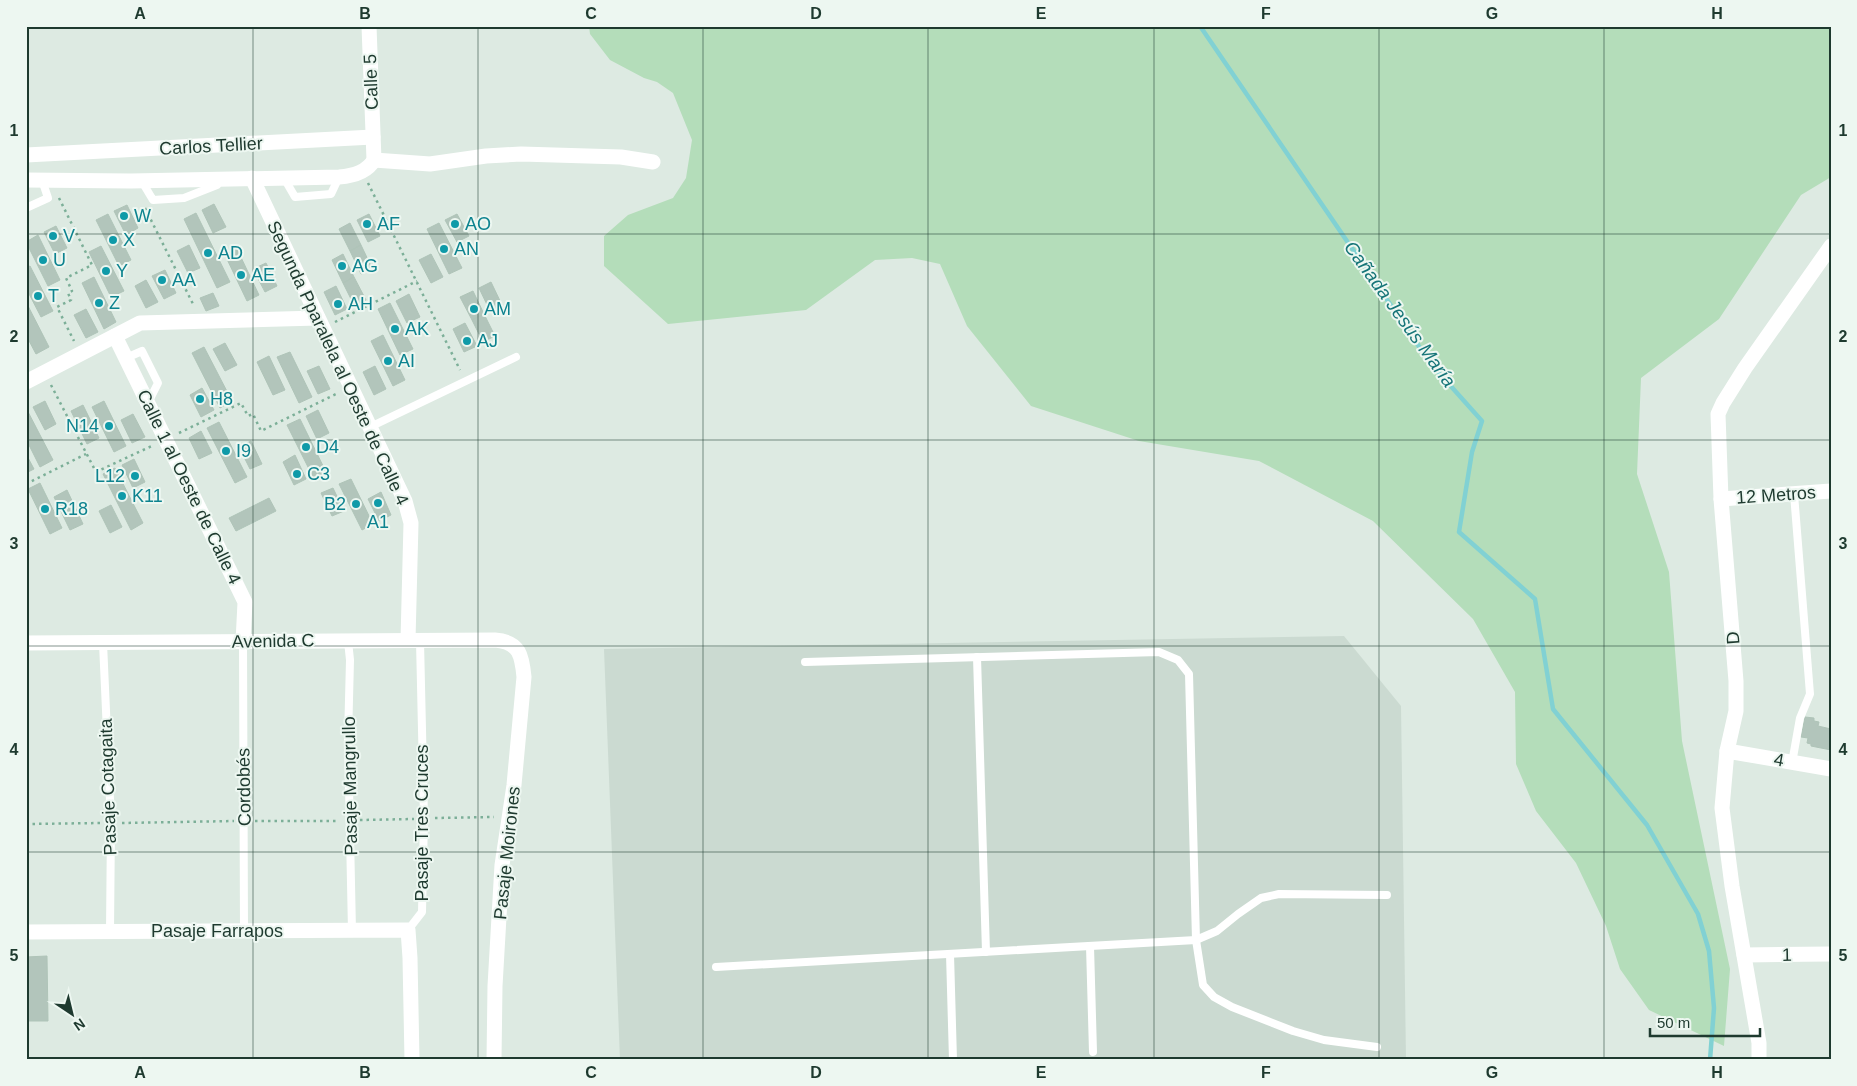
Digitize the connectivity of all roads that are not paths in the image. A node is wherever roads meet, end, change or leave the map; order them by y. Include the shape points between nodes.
1 (369, 26) edge
2 (373, 137) junction
3 (26, 155) edge
4 (374, 160) junction
5 (653, 162) dead end
6 (252, 178) junction
7 (26, 180) edge
8 (46, 181) junction
9 (26, 208) edge
10 (1831, 246) edge
11 (320, 323) junction
12 (115, 336) junction
13 (516, 357) dead end
14 (26, 382) edge
15 (370, 427) junction
16 (1831, 491) edge
17 (1794, 494) junction
18 (1721, 499) junction
19 (348, 641) junction
20 (414, 641) junction
21 (243, 642) junction
22 (26, 643) edge
23 (103, 643) junction
24 (517, 648) joint
25 (977, 657) junction
26 (805, 662) dead end
27 (1727, 751) junction
28 (1792, 762) junction
29 (1831, 769) edge
30 (1387, 896) dead end
31 (408, 930) junction
32 (110, 931) junction
33 (352, 931) junction
34 (26, 932) edge
35 (244, 932) junction
36 (1196, 940) junction
37 (1090, 946) junction
38 (986, 952) junction
39 (950, 954) junction
40 (1831, 954) edge
41 (1744, 955) junction
42 (716, 967) dead end
43 (1377, 1047) dead end
44 (1093, 1052) dead end
45 (412, 1060) edge
46 (494, 1060) edge
47 (953, 1060) edge
48 (1759, 1060) edge

1 - 2 street, Calle 5
2 - 3 street, Carlos Tellier
2 - 4 street
4 - 5 street via 430,164 521,154 621,157
4 - 6 street, Carlos Tellier via 369,168 338,177
6 - 8 street, Carlos Tellier
6 - 11 street, Segunda Pparalela al Oeste de Calle 4
7 - 8 street, Carlos Tellier
8 - 9 lane via 48,198
10 - 18 street, D via 1755,353 1718,414
11 - 12 street via 140,323
11 - 15 street, Segunda Pparalela al Oeste de Calle 4
12 - 14 street
12 - 21 street, Calle 1 al Oeste de Calle 4 via 245,602
13 - 15 lane
15 - 20 street, Segunda Pparalela al Oeste de Calle 4 via 412,523
16 - 17 street, 12 Metros
17 - 18 street, 12 Metros
17 - 28 lane via 1810,694 1800,718
18 - 27 street, D via 1736,681 1736,711
19 - 20 street, Avenida C
19 - 21 street, Avenida C
19 - 33 lane, Pasaje Mangrullo
20 - 24 street, Avenida C via 507,641
20 - 31 lane, Pasaje Tres Cruces via 424,818 422,912
21 - 23 street, Avenida C
21 - 35 lane, Cordobés
22 - 23 street, Avenida C
23 - 32 lane, Pasaje Cotagaita via 110,823
24 - 46 street, Pasaje Moirones via 524,677 514,785 502,865 494,986
25 - 26 lane
25 - 36 lane via 1159,652 1178,660 1189,674
25 - 38 lane
27 - 28 street, 4
27 - 41 street, D via 1722,808
28 - 29 street, 4
30 - 36 lane via 1279,894 1261,898 1217,931
31 - 33 street, Pasaje Farrapos
31 - 45 street
32 - 34 street, Pasaje Farrapos
32 - 35 street, Pasaje Farrapos
33 - 35 street, Pasaje Farrapos
36 - 37 lane
36 - 43 lane via 1203,985 1214,997 1293,1031 1324,1040
37 - 38 lane
37 - 44 lane
38 - 39 lane
39 - 42 lane
39 - 47 lane
40 - 41 street, 1
41 - 48 street, D

